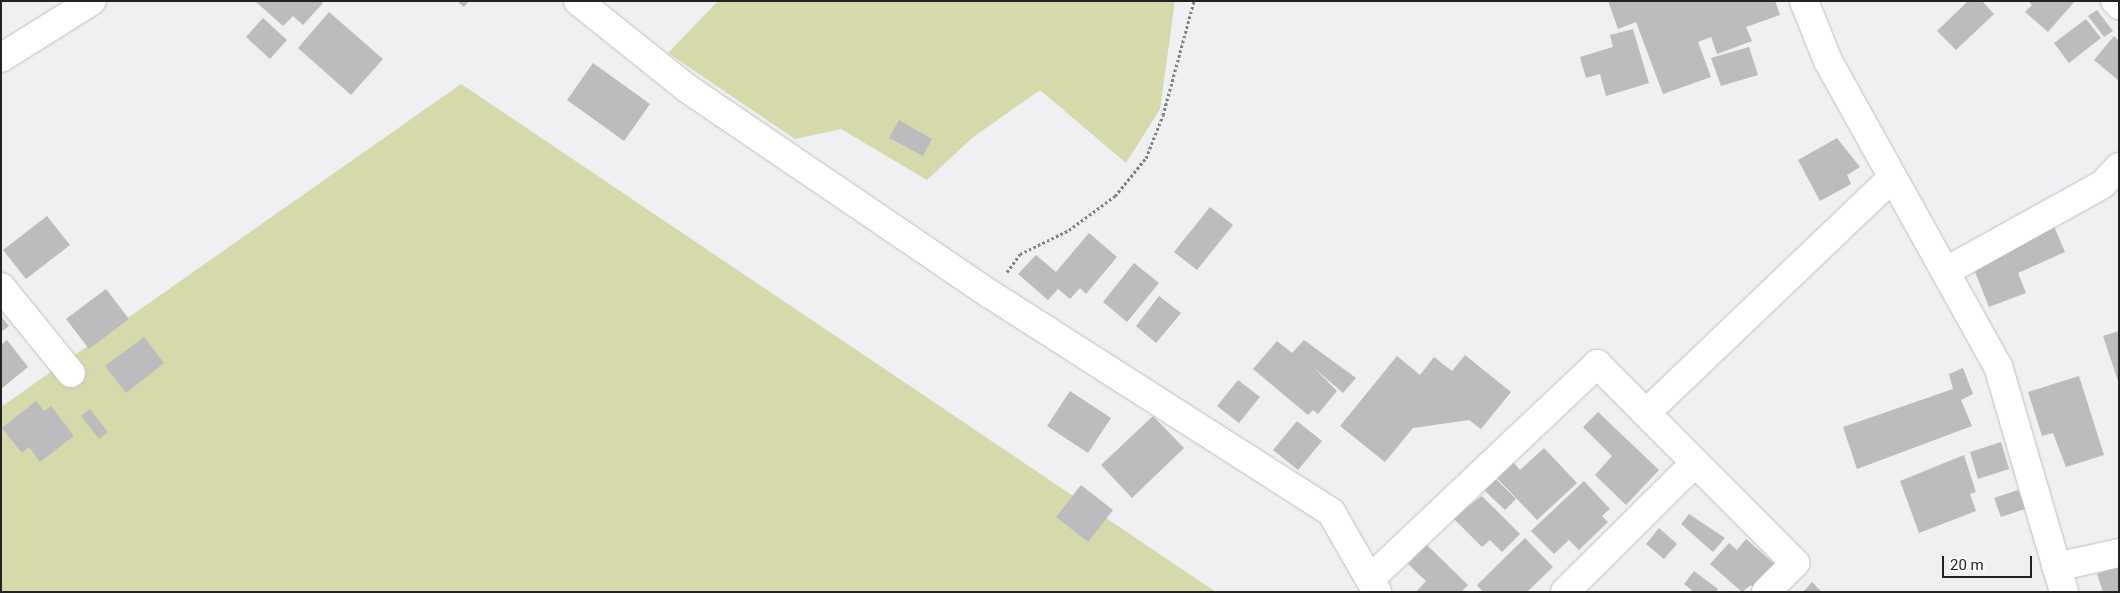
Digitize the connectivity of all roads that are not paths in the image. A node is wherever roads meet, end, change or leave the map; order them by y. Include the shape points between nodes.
1 (92, 1) edge
2 (578, 1) edge
3 (1804, 1) edge
4 (2115, 1) edge
5 (2119, 5) edge
6 (1, 58) edge
7 (2119, 167) edge
8 (1891, 178) junction
9 (1948, 270) junction
10 (1, 287) edge
11 (71, 373) dead end
12 (1646, 413) junction
13 (1693, 465) junction
14 (2119, 553) edge
15 (2060, 579) edge
16 (1374, 585) edge
17 (1565, 592) edge
18 (1766, 592) edge

1 - 6 street
2 - 16 street via 688,89 990,294 1331,512
3 - 8 street via 1828,61
4 - 5 street
7 - 9 street via 2103,184
8 - 9 street
8 - 12 street
9 - 15 street via 1998,366
10 - 11 street
12 - 13 street
12 - 16 street via 1597,364
13 - 17 street
13 - 18 street via 1795,563
14 - 15 street

